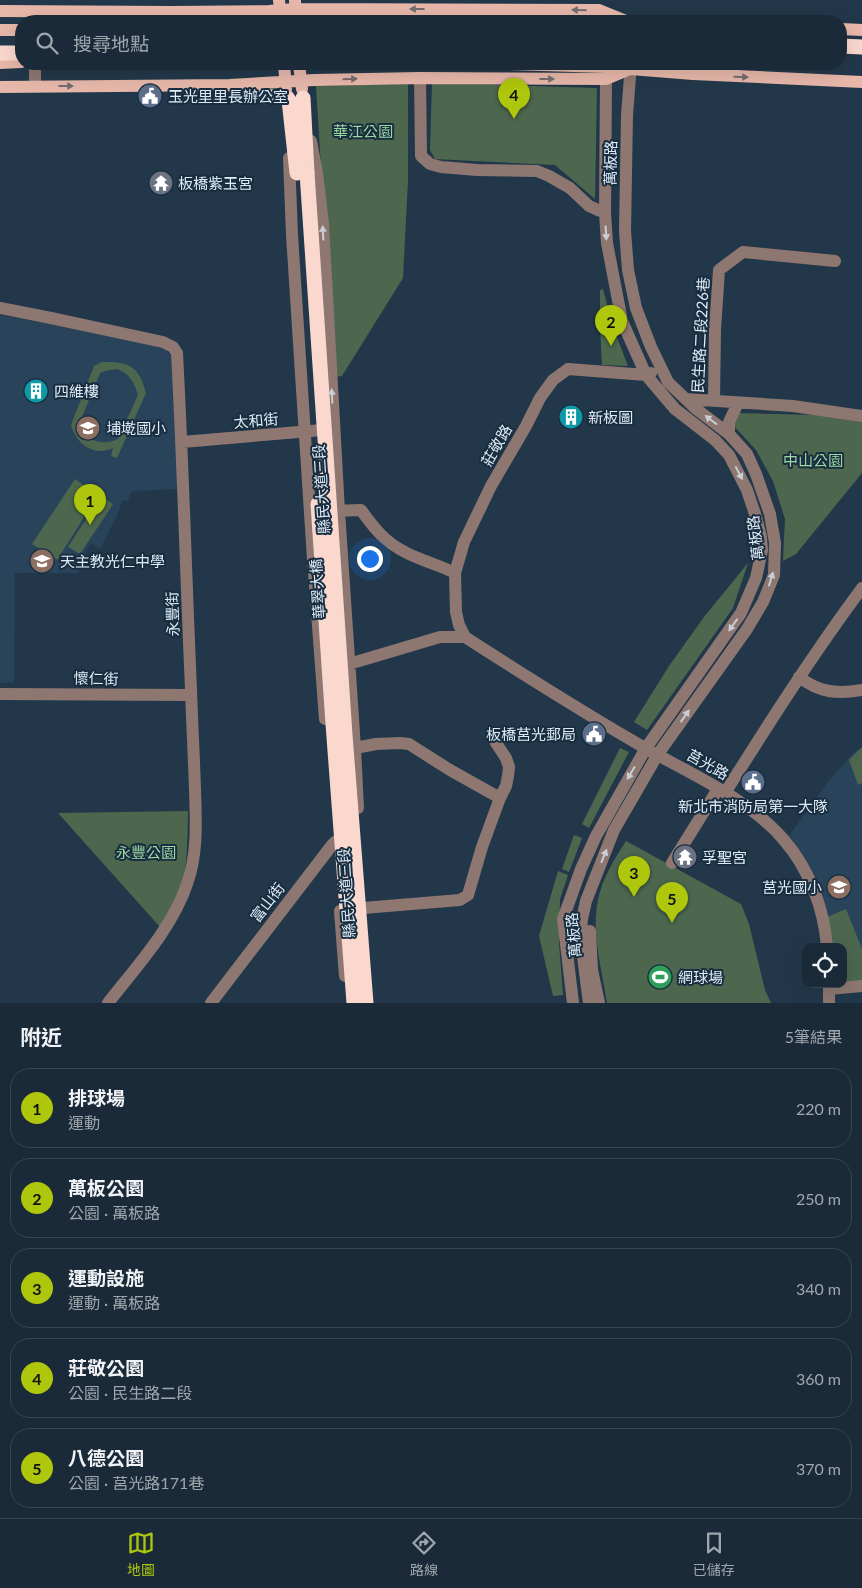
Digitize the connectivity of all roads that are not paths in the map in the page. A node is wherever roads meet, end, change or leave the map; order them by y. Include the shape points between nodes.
1 (280, 10) edge
2 (296, 10) edge
3 (0, 11) edge
4 (28, 15) edge
5 (69, 15) edge
6 (611, 15) edge
7 (847, 29) edge
8 (0, 30) edge
9 (15, 30) edge
10 (862, 30) edge
11 (15, 42) edge
12 (0, 43) edge
13 (847, 46) edge
14 (862, 47) edge
15 (0, 53) edge
16 (15, 53) edge
17 (847, 56) edge
18 (862, 57) edge
19 (15, 62) edge
20 (0, 63) edge
21 (35, 70) edge
22 (284, 70) edge
23 (300, 70) edge
24 (574, 70) edge
25 (616, 70) edge
26 (630, 70) edge
27 (662, 70) edge
28 (686, 70) edge
29 (606, 73) junction
30 (693, 74) junction
31 (420, 78) junction
32 (301, 80) junction
33 (284, 81) junction
34 (862, 82) edge
35 (230, 85) junction
36 (35, 86) junction
37 (0, 87) edge
38 (293, 98) junction
39 (302, 173) junction
40 (605, 213) junction
41 (835, 261) dead end
42 (0, 308) edge
43 (662, 369) junction
44 (646, 375) junction
45 (686, 400) junction
46 (714, 401) junction
47 (738, 403) junction
48 (862, 416) edge
49 (334, 429) junction
50 (305, 432) junction
51 (729, 434) junction
52 (182, 442) junction
53 (339, 511) junction
54 (310, 514) junction
55 (455, 573) junction
56 (862, 588) edge
57 (465, 636) junction
58 (349, 664) junction
59 (799, 677) junction
60 (862, 690) edge
61 (0, 694) edge
62 (191, 695) junction
63 (496, 743) dead end
64 (355, 748) junction
65 (646, 748) junction
66 (658, 754) junction
67 (722, 791) junction
68 (500, 798) junction
69 (358, 832) junction
70 (335, 842) junction
71 (672, 864) dead end
72 (570, 900) junction
73 (586, 902) junction
74 (363, 908) junction
75 (827, 943) edge
76 (847, 986) edge
77 (862, 986) edge
78 (829, 988) edge
79 (108, 1003) edge
80 (211, 1003) edge
81 (348, 1003) edge
82 (354, 1003) edge
83 (366, 1003) edge
84 (371, 1003) edge
85 (572, 1003) edge
86 (580, 1003) edge
87 (589, 1003) edge
88 (599, 1003) edge
89 (829, 1003) edge

1 - 2 main road
1 - 5 main road
6 -> 2 main road via 599,10
3 - 4 main road
7 - 10 main road
8 - 9 main road
11 - 12 highway
13 - 14 highway
15 - 16 highway
17 - 18 highway
19 - 20 main road
21 - 36 street
22 - 33 main road, 縣民大道三段
23 - 32 main road, 縣民大道三段
24 - 29 main road
25 - 29 main road
26 - 43 street, 萬板路 via 625,231 628,270 636,308
27 - 30 main road
28 - 30 main road
31 -> 29 main road
29 - 40 street, 萬板路
30 -> 34 main road
32 -> 31 main road
31 - 40 street via 421,156 430,164 466,169 537,171 570,188 589,206
32 - 33 main road
32 - 38 main road, 縣民大道三段
33 - 35 main road
33 - 38 main road, 縣民大道三段
36 -> 35 main road
35 - 38 main road via 251,94
36 - 37 main road
38 - 39 highway
49 -> 38 street, 縣民大道三段 via 317,173
38 - 50 street, 縣民大道三段 via 292,235
39 - 82 highway, 華翠大橋, bridge via 333,724
39 - 83 highway, 華翠大橋, bridge
40 -> 44 street, 萬板路 via 607,243 622,321
41 - 46 street, 民生路二段226巷 via 743,252 719,270
42 - 52 street, 永豐街 via 163,342 173,348 177,353
43 - 44 street, 莊敬路
43 - 45 street, 萬板路 via 668,382
44 - 55 street, 莊敬路 via 568,369 553,380 491,486 464,542
44 -> 65 street, 萬板路 via 674,409 715,440 729,455 747,490 762,550 756,578 741,613
45 - 46 street
51 -> 45 street, 萬板路
46 - 47 street
47 - 48 street via 793,406
47 - 51 street via 729,422
49 - 50 street, 太和街
49 - 53 street, 縣民大道三段
50 - 52 street, 太和街
50 - 54 street, 縣民大道三段
66 -> 51 street, 萬板路 via 747,629 774,575 775,543 770,514 747,454
52 - 62 street, 永豐街
53 - 54 street
53 - 55 street via 362,510 379,534 396,547
53 - 58 street, 縣民大道三段
54 - 70 street, 縣民大道三段
55 - 57 street, 莊敬路 via 456,612
56 - 59 street, 莒光路
57 - 58 street via 440,638
57 - 65 street, 莒光路
58 - 64 street, 縣民大道三段
59 - 60 street via 830,692
59 - 67 street, 莒光路
61 - 62 street, 懷仁街
62 - 79 street, 永豐街 via 196,822 195,850 187,884 160,936
63 - 68 street via 509,767
64 - 68 street via 408,744
64 - 69 street, 縣民大道三段
65 - 66 street, 莒光路
65 -> 72 street, 萬板路 via 596,836
66 - 67 street, 莒光路
73 -> 66 street, 萬板路 via 614,830
67 - 71 street
67 - 75 street via 760,816 784,840 805,871 821,914
68 - 74 street via 468,895 460,900
69 - 70 street, 富山街
69 - 74 street, 縣民大道三段
70 - 80 street, 富山街
70 - 81 street, 縣民大道三段
72 - 85 street, 萬板路 via 563,919
72 - 86 street
73 - 87 street via 581,930
73 - 88 street, 萬板路 via 592,970
74 - 84 street, 縣民大道三段
76 - 77 street
78 - 89 street

